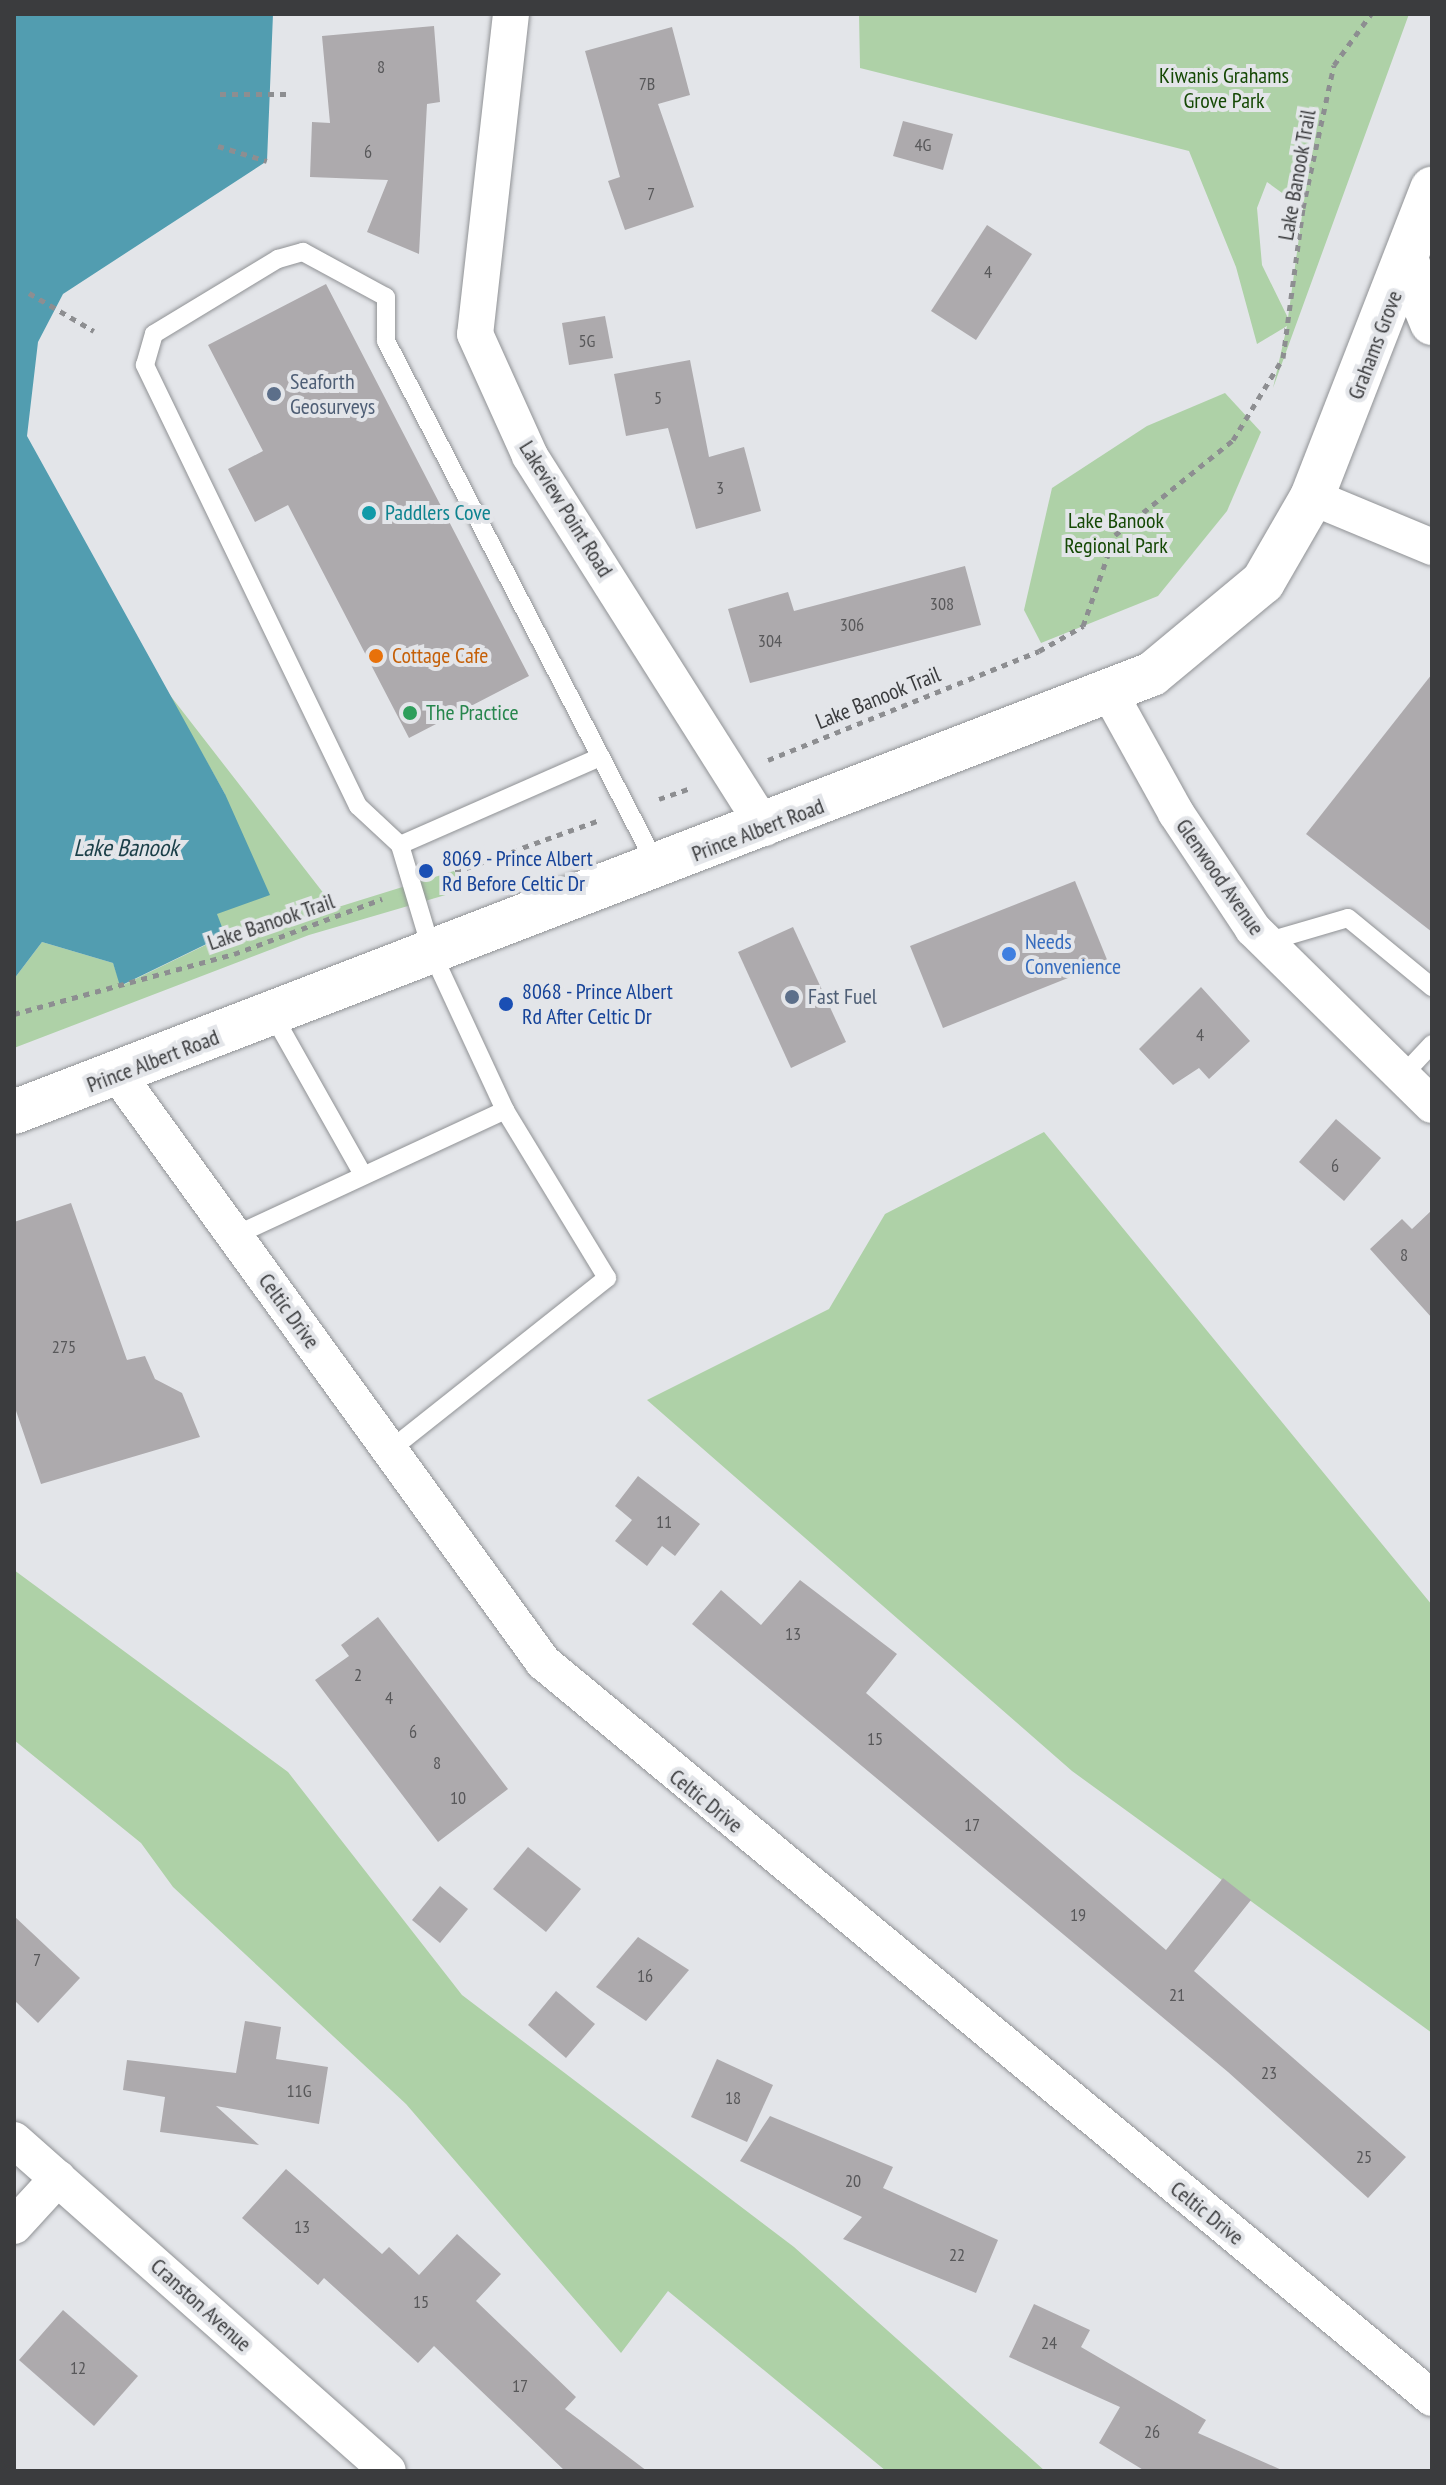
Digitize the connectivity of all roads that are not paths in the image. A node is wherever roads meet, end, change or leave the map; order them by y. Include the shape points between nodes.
1 (511, 14) edge
2 (1432, 189) edge
3 (1407, 262) junction
4 (1432, 323) edge
5 (1312, 497) junction
6 (1432, 547) edge
7 (1109, 692) junction
8 (600, 757) junction
9 (765, 828) junction
10 (400, 845) junction
11 (659, 869) junction
12 (1266, 942) junction
13 (433, 955) junction
14 (1432, 987) edge
15 (273, 1015) junction
16 (1432, 1044) edge
17 (118, 1075) junction
18 (1402, 1076) junction
19 (1432, 1105) edge
20 (505, 1110) junction
21 (14, 1112) edge
22 (362, 1173) junction
23 (234, 1236) junction
24 (390, 1450) junction
25 (14, 2140) edge
26 (58, 2178) junction
27 (14, 2226) edge
28 (1432, 2398) edge
29 (388, 2471) edge

1 - 9 street, Lakeview Point Road via 475,334 530,456
2 - 3 main road, Grahams Grove
3 - 4 main road
3 - 5 main road, Grahams Grove
5 - 6 street
5 - 7 main road, Prince Albert Road via 1263,582 1152,674
7 - 9 main road, Prince Albert Road
7 - 12 street, Glenwood Avenue via 1215,877
8 - 10 lane
8 - 10 lane via 386,341 386,297 303,252 278,259 154,334 145,365 358,806
8 - 11 lane
9 - 11 main road, Prince Albert Road
10 - 13 lane via 417,886
11 - 13 main road, Prince Albert Road
12 - 14 lane via 1348,918
12 - 18 street, Glenwood Avenue
13 - 15 main road, Prince Albert Road
13 - 20 lane
15 - 17 main road, Prince Albert Road
15 - 22 lane
16 - 18 lane
17 - 21 main road, Prince Albert Road
17 - 23 street, Celtic Drive
18 - 19 street, Glenwood Avenue
20 - 22 lane
20 - 24 lane via 607,1278
22 - 23 lane
23 - 24 street, Celtic Drive
24 - 28 street, Celtic Drive via 543,1662
25 - 26 street, Cranston Avenue
26 - 27 street
26 - 29 street, Cranston Avenue

